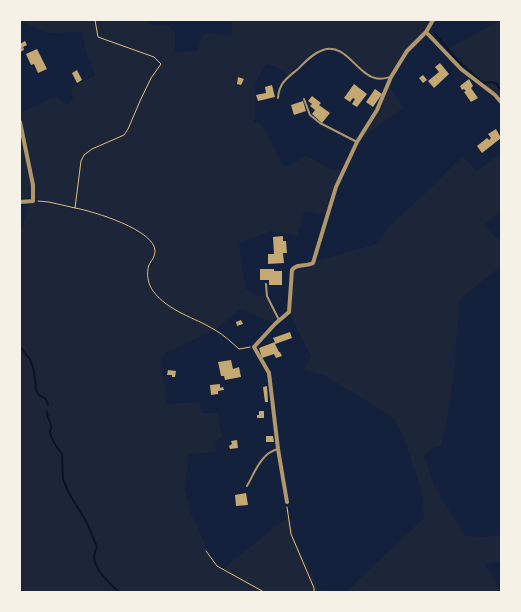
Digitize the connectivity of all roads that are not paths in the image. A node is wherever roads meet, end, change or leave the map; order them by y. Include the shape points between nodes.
1 (433, 20) edge
2 (426, 32) junction
3 (391, 77) junction
4 (278, 98) dead end
5 (304, 99) dead end
6 (501, 102) edge
7 (20, 122) edge
8 (357, 142) junction
9 (20, 202) edge
10 (266, 284) dead end
11 (279, 321) junction
12 (278, 449) junction
13 (247, 486) dead end
14 (287, 502) road end

1 - 2 street
2 - 3 street via 407,52
2 - 6 street via 461,69
3 - 4 lane via 374,78 341,52 324,49 283,82
3 - 8 street via 377,110
5 - 8 lane via 310,115
7 - 9 street via 33,185 33,201
8 - 11 street via 336,187 313,263 294,267 292,270 289,312
10 - 11 lane via 267,296
11 - 12 street via 254,347 269,373
12 - 13 lane via 270,451 265,456
12 - 14 street

